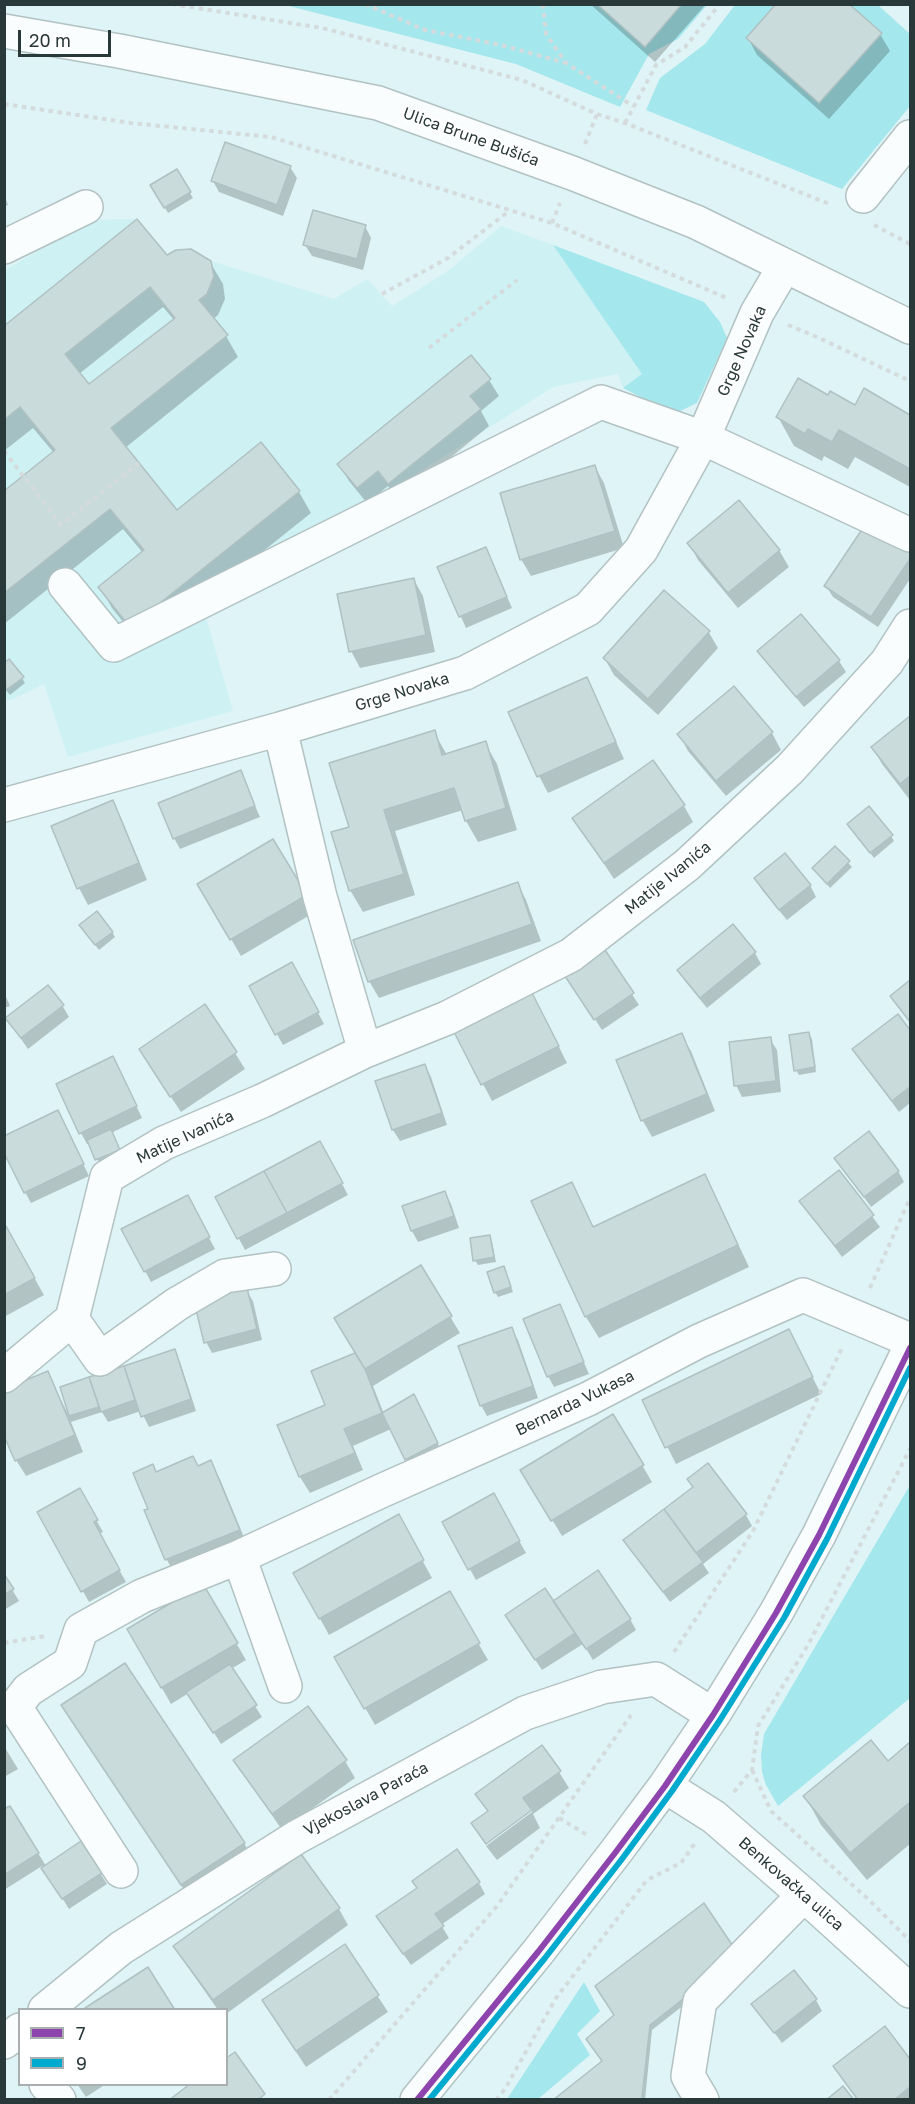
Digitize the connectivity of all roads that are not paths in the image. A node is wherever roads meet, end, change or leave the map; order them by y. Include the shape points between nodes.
1 (4, 31) edge
2 (910, 137) edge
3 (86, 207) dead end
4 (857, 209) road end
5 (4, 246) edge
6 (784, 267) junction
7 (910, 327) edge
8 (703, 438) junction
9 (910, 535) edge
10 (64, 585) dead end
11 (910, 626) edge
12 (280, 729) junction
13 (4, 805) edge
14 (365, 1051) junction
15 (274, 1269) dead end
16 (72, 1319) junction
17 (910, 1341) edge
18 (910, 1348) edge
19 (4, 1376) edge
20 (239, 1557) junction
21 (285, 1686) dead end
22 (713, 1715) junction
23 (665, 1786) junction
24 (121, 1870) dead end
25 (804, 1895) junction
26 (910, 1991) edge
27 (47, 2008) edge
28 (47, 2086) edge
29 (59, 2100) edge
30 (417, 2100) edge
31 (702, 2100) edge

1 - 6 street, Ulica Brune Bušića via 378,103 696,222
2 - 4 street
3 - 5 street
6 - 7 street, Ulica Brune Bušića
6 - 8 street, Grge Novaka via 757,313
8 - 9 street
8 - 10 street via 601,402 114,645
8 - 12 street, Grge Novaka via 641,550 588,609 465,673
11 - 14 street, Matije Ivanića via 887,662 790,769 687,865 571,955 447,1018
12 - 13 street, Grge Novaka
12 - 14 street via 320,897
14 - 16 street, Matije Ivanića via 164,1143 107,1177
15 - 16 street via 225,1276 177,1304 100,1359
16 - 19 street
17 - 20 street, Bernarda Vukasa via 803,1294 699,1341 588,1399
18 - 22 street via 819,1535 777,1613
20 - 21 street
20 - 24 street, Bernarda Vukasa via 142,1596 81,1630 70,1662 28,1690 15,1707
22 - 23 street
22 - 27 street, Vjekoslava Paraća via 656,1679 602,1687 525,1713 297,1837 122,1948
23 - 25 street, Benkovačka ulica via 714,1817
23 - 30 street via 538,1952
25 - 26 street, Benkovačka ulica
25 - 31 street via 700,2001 688,2076
28 - 29 street

